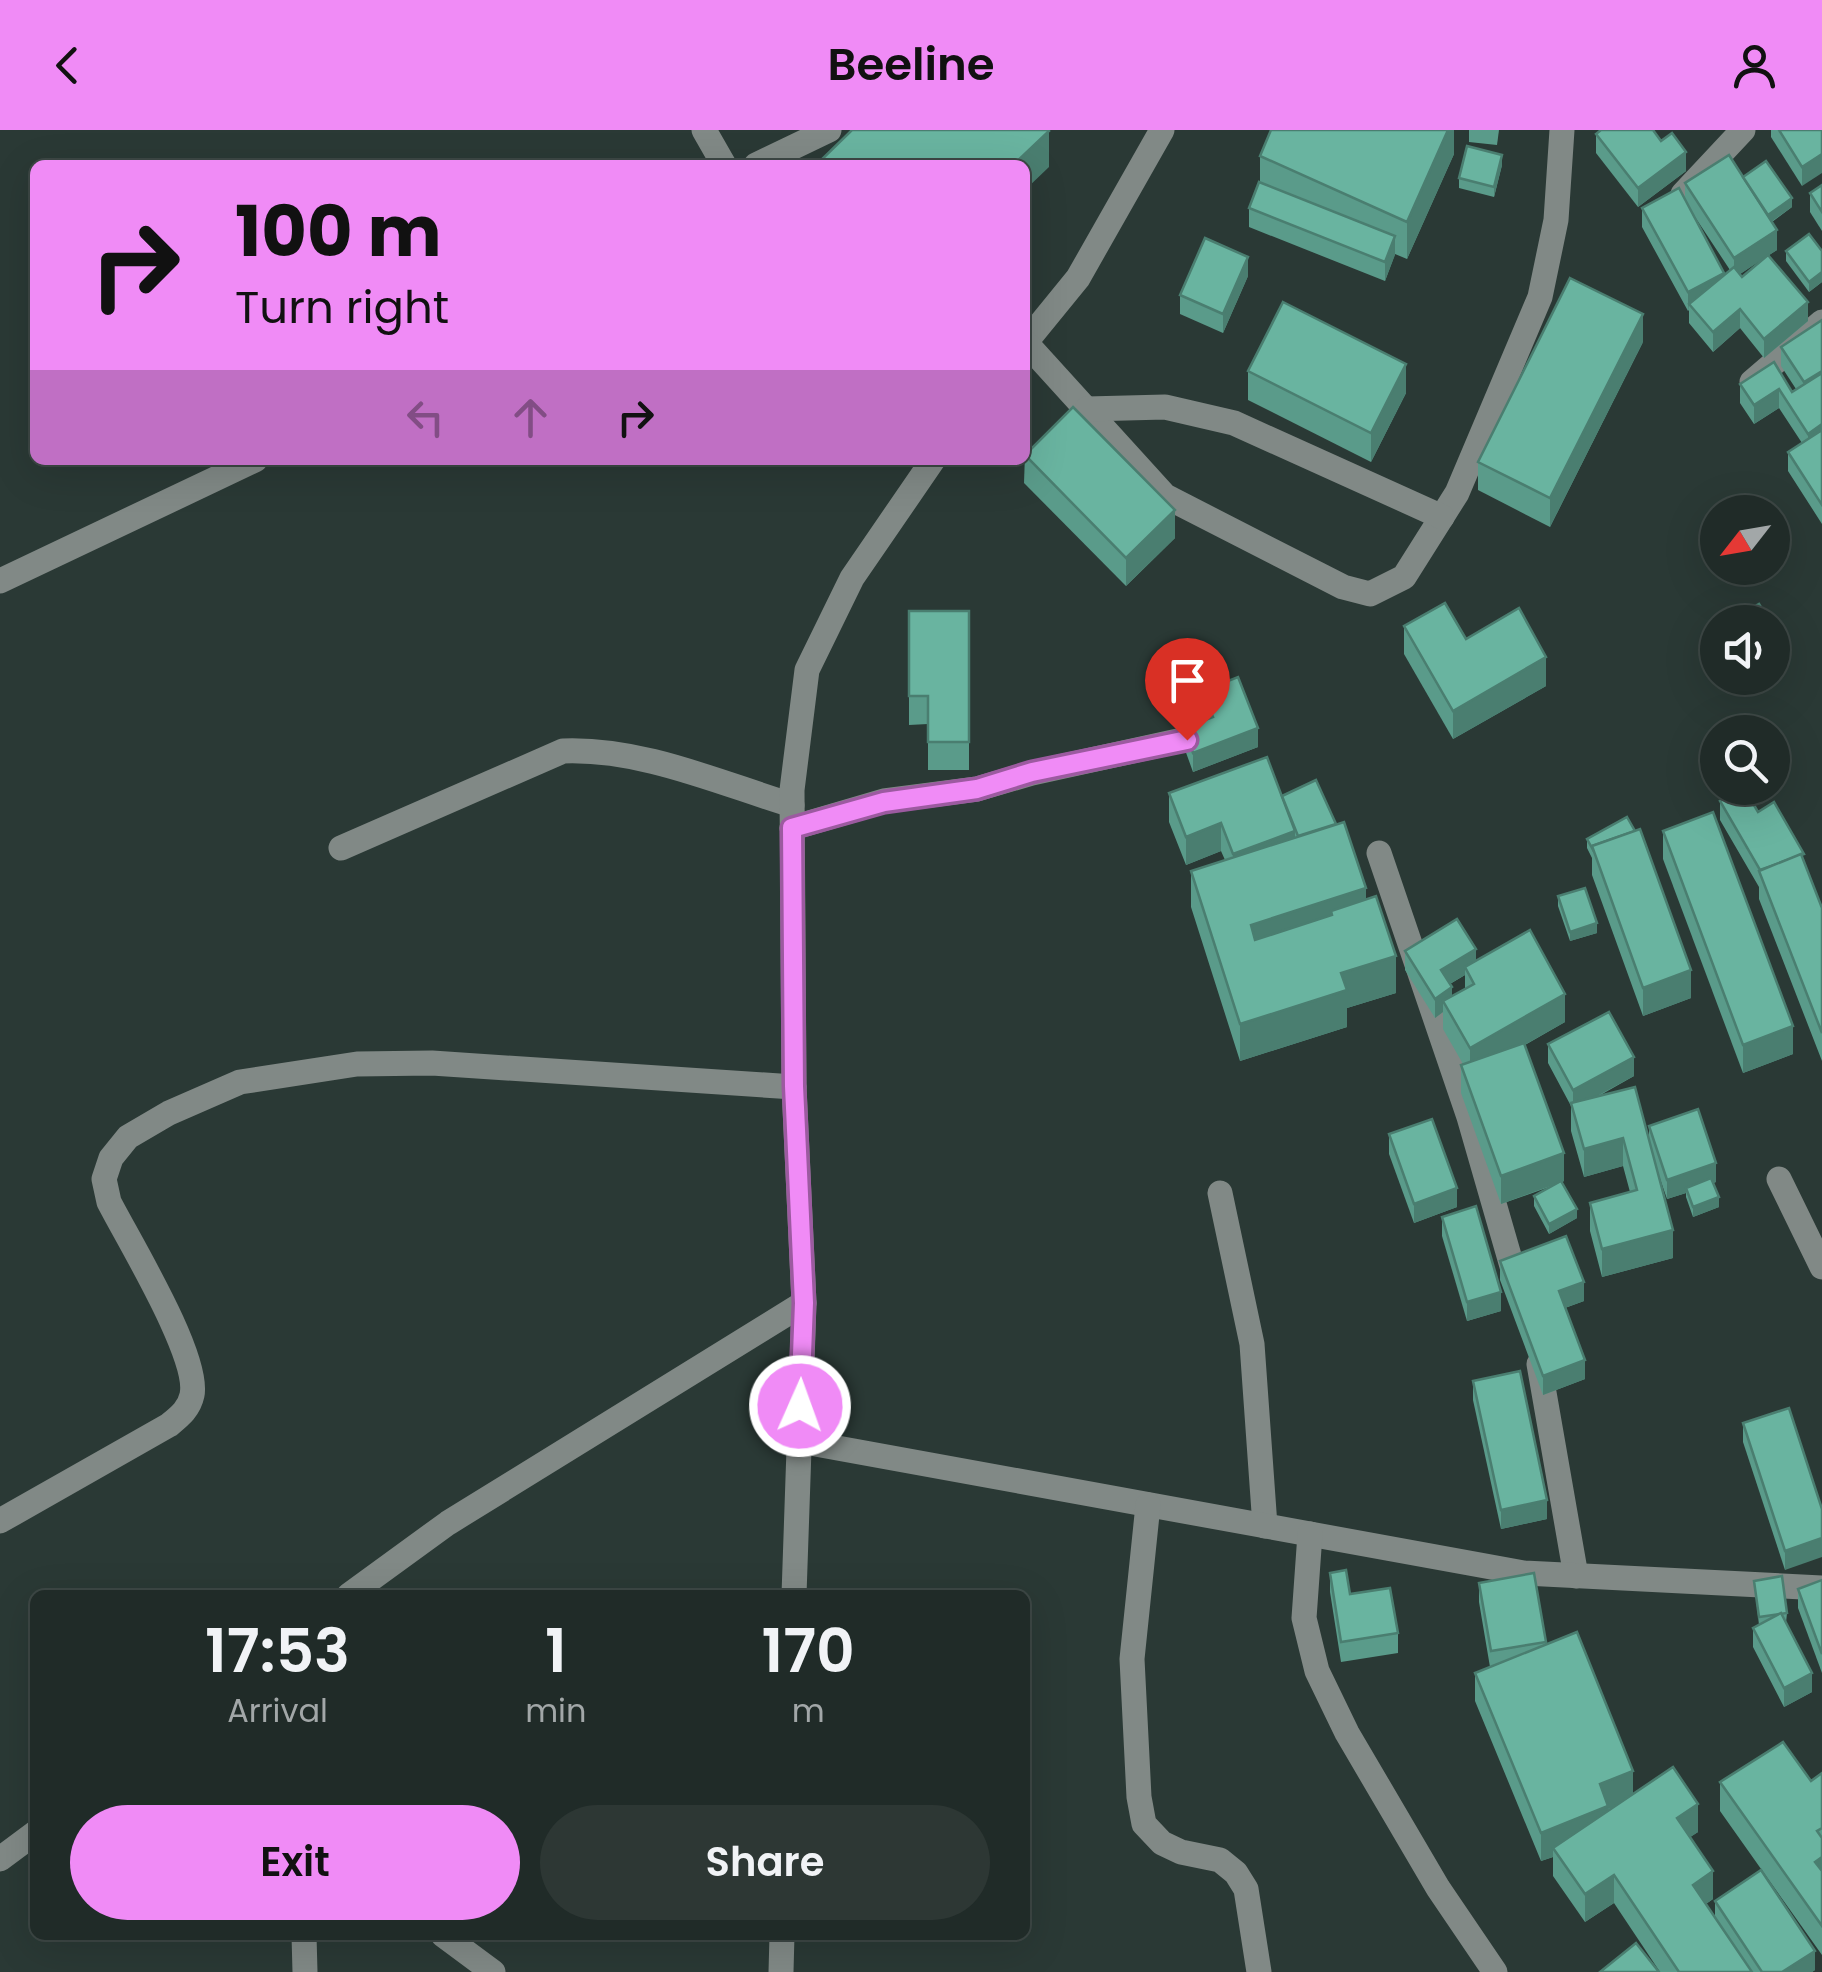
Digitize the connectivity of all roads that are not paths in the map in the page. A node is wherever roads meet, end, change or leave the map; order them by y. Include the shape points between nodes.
1 (704, 130) edge
2 (829, 130) edge
3 (1562, 130) edge
4 (1743, 130) edge
5 (1158, 131) edge
6 (721, 160) edge
7 (766, 160) edge
8 (1684, 194) edge
9 (1822, 322) edge
10 (1030, 337) edge
11 (1030, 348) edge
12 (1752, 382) edge
13 (1086, 409) junction
14 (244, 465) edge
15 (930, 465) edge
16 (1442, 517) junction
17 (0, 581) edge
18 (1187, 740) edge
19 (792, 816) junction
20 (341, 848) dead end
21 (1379, 854) dead end
22 (794, 1086) junction
23 (1779, 1179) dead end
24 (1220, 1193) dead end
25 (1822, 1267) edge
26 (1522, 1302) edge
27 (804, 1303) junction
28 (1532, 1339) edge
29 (799, 1441) junction
30 (1148, 1505) junction
31 (0, 1521) edge
32 (1265, 1526) junction
33 (1310, 1534) junction
34 (1576, 1576) junction
35 (1822, 1588) edge
36 (357, 1590) edge
37 (794, 1590) edge
38 (30, 1838) edge
39 (0, 1860) edge
40 (304, 1940) edge
41 (450, 1940) edge
42 (782, 1940) edge
43 (305, 1972) edge
44 (493, 1972) edge
45 (780, 1972) edge
46 (1259, 1972) edge
47 (1495, 1972) edge

1 - 6 street
2 - 7 street
3 - 16 street via 1556,220 1540,297
4 - 8 street
5 - 10 street via 1078,278
9 - 12 street
11 - 13 street
13 - 16 street via 1165,407 1234,423
13 - 16 street via 1165,496 1343,587 1370,594 1404,577
14 - 17 street
15 - 19 street via 852,578 808,670
18 - 19 street via 977,789
19 - 20 street via 634,756 563,751
19 - 22 street
21 - 26 street via 1469,1117
22 - 27 street
22 - 31 street via 357,1064 240,1082 169,1113 128,1137 104,1179 109,1202 189,1359 193,1391 187,1409
23 - 25 street
24 - 32 street via 1252,1344
27 - 29 street
27 - 36 street via 448,1524
28 - 34 street
29 - 30 street
29 - 37 street
30 - 32 street
30 - 46 street via 1132,1659 1144,1824 1162,1843 1220,1860 1236,1873 1246,1889
32 - 33 street
33 - 34 street via 1524,1574
33 - 47 street via 1304,1618 1317,1671 1367,1768
34 - 35 street
38 - 39 street
40 - 43 street
41 - 44 street
42 - 45 street

